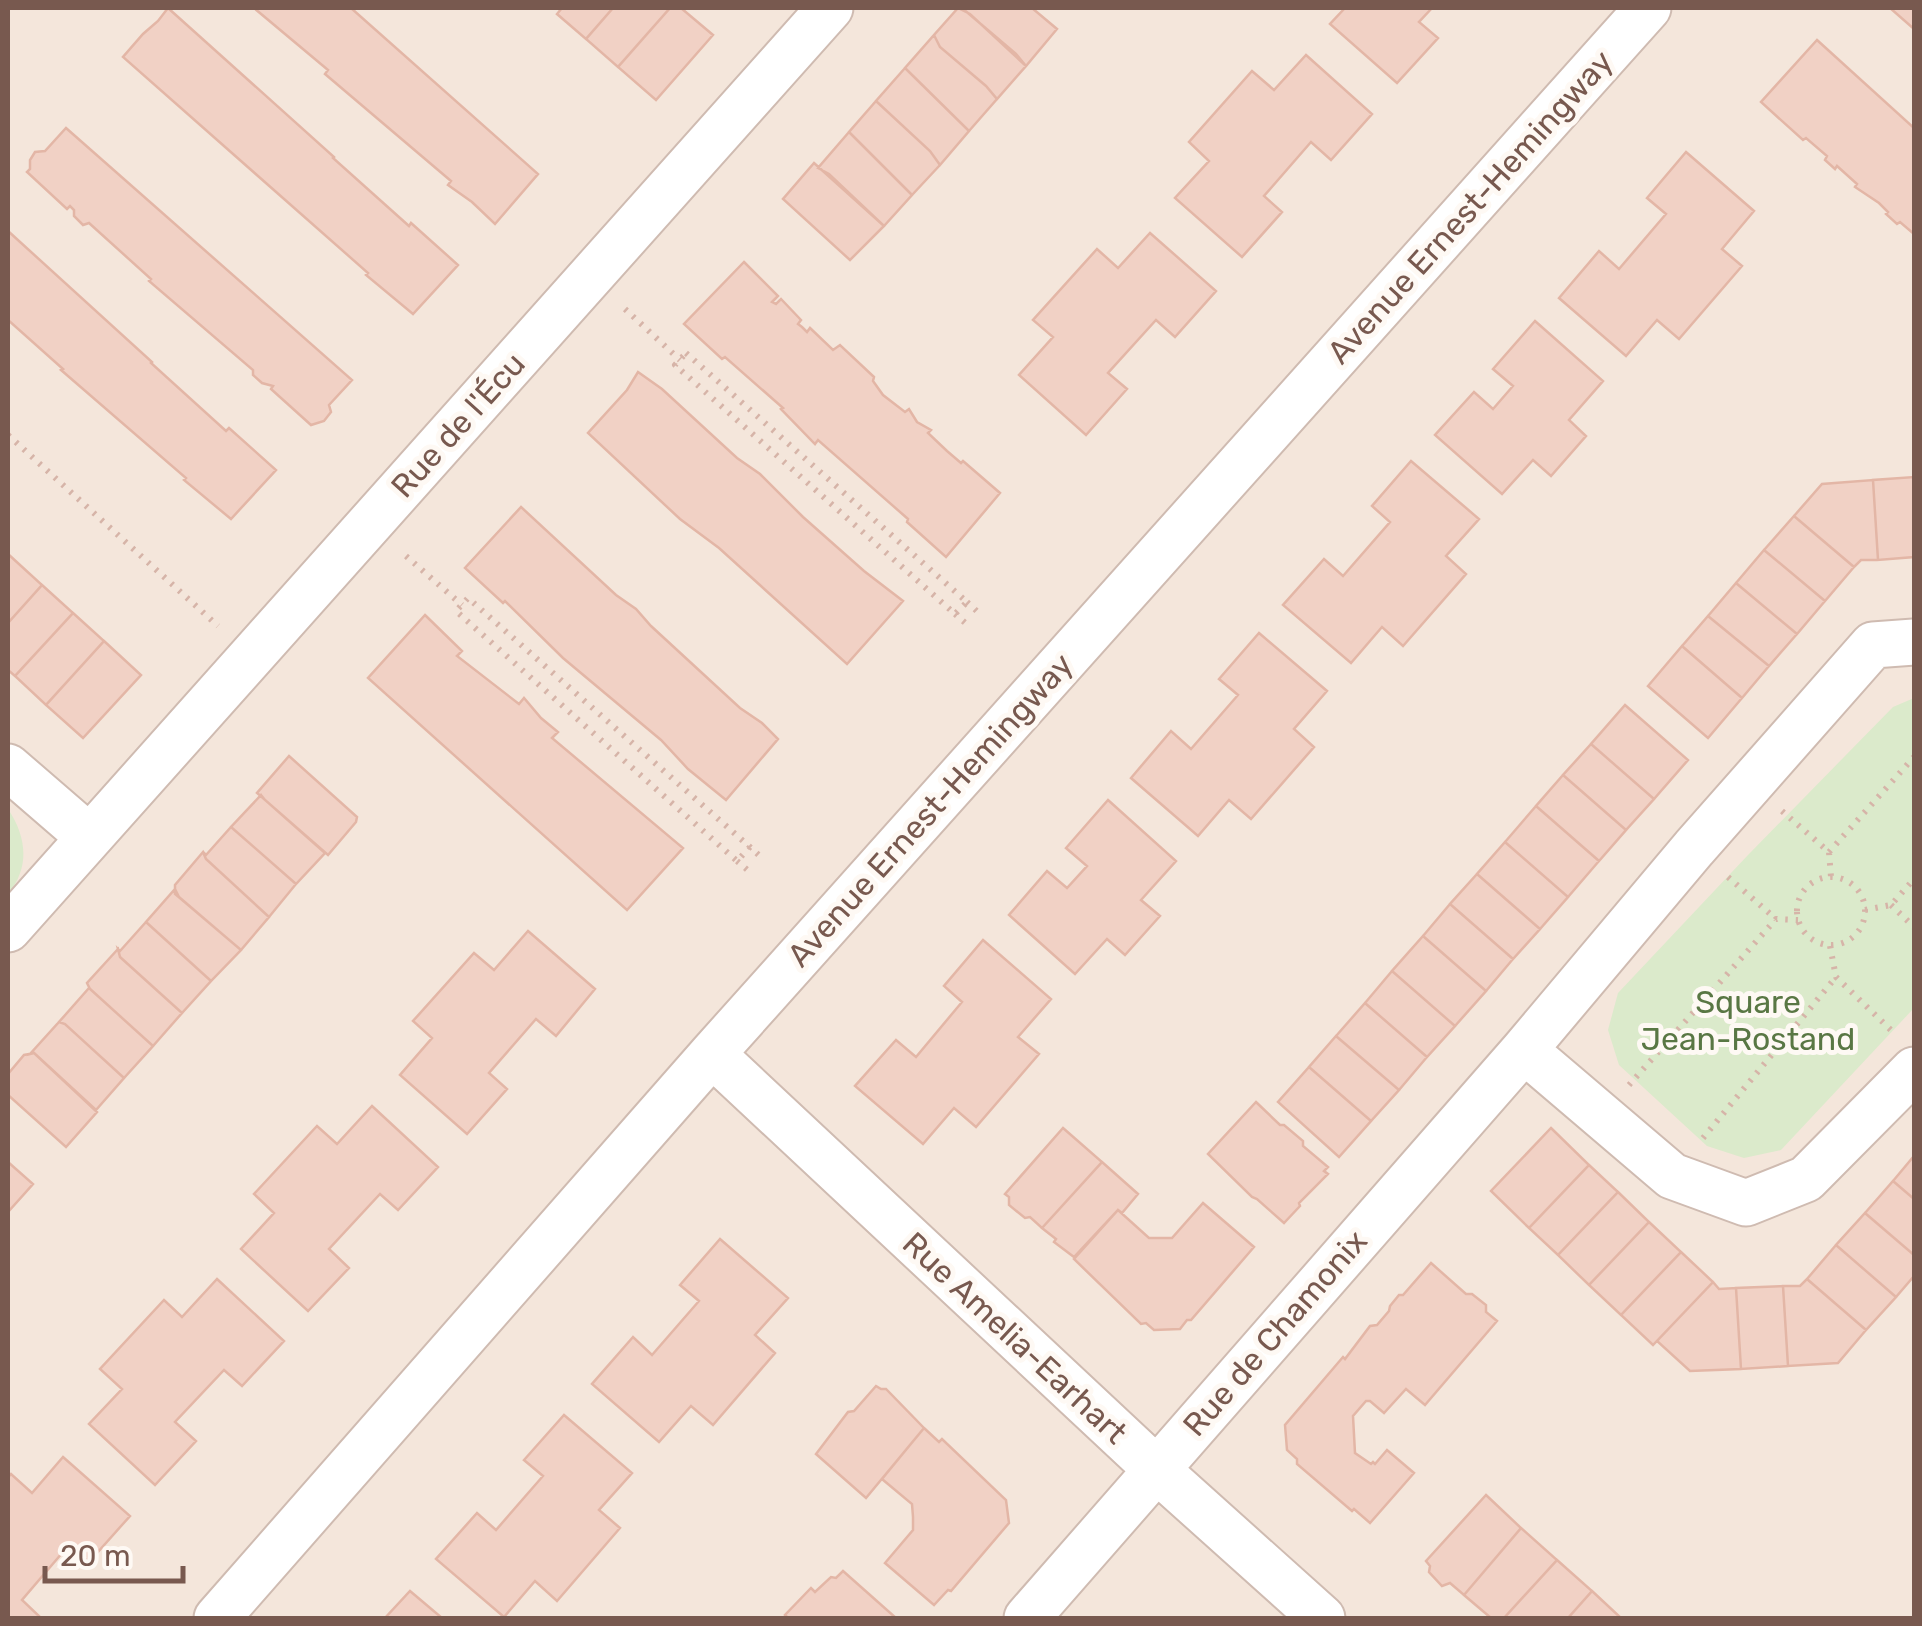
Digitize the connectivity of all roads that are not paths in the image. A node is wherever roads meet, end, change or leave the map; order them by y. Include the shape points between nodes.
1 (1648, 8) edge
2 (825, 9) edge
3 (1914, 642) edge
4 (8, 767) edge
5 (89, 837) junction
6 (8, 929) edge
7 (1524, 1050) junction
8 (712, 1054) junction
9 (1908, 1055) edge
10 (1156, 1469) junction
11 (217, 1618) edge
12 (1027, 1618) edge
13 (1322, 1618) edge

1 - 8 street, Avenue Ernest-Hemingway
2 - 5 street, Rue de l'Écu
3 - 7 street, Rue de Chamonix via 1873,645
4 - 5 street
5 - 6 street, Rue de l'Écu
7 - 9 street via 1672,1176 1746,1203 1806,1179
7 - 10 street, Rue de Chamonix
8 - 10 street, Rue Amelia-Earhart
8 - 11 street, Avenue Ernest-Hemingway
10 - 12 street, Rue de Chamonix
10 - 13 street, Rue Amelia-Earhart

